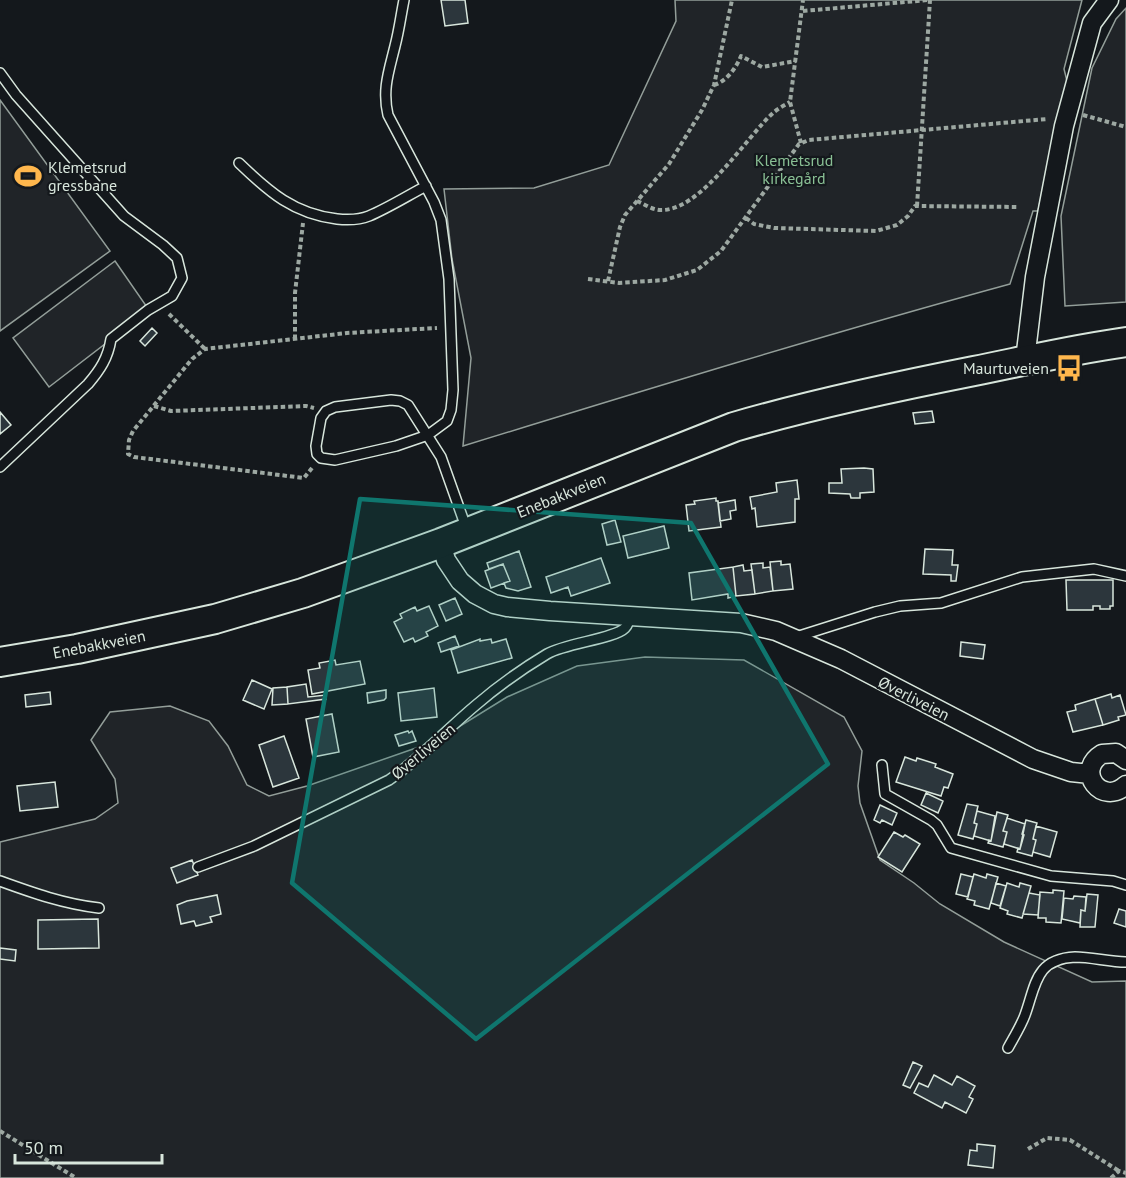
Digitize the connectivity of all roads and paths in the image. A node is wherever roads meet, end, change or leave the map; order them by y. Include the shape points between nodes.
1 (404, 0) edge
2 (732, 0) edge
3 (803, 0) edge
4 (929, 0) edge
5 (1109, 0) edge
6 (803, 11) junction
7 (796, 61) junction
8 (0, 73) edge
9 (714, 85) junction
10 (790, 102) junction
11 (1066, 120) junction
12 (1126, 127) edge
13 (922, 130) junction
14 (801, 143) junction
15 (239, 163) dead end
16 (426, 186) junction
17 (637, 201) junction
18 (917, 206) junction
19 (1019, 207) dead end
20 (746, 218) junction
21 (300, 242) dead end
22 (588, 279) dead end
23 (608, 282) junction
24 (172, 318) dead end
25 (451, 328) junction
26 (295, 339) junction
27 (1126, 342) edge
28 (205, 350) junction
29 (1025, 360) junction
30 (154, 406) junction
31 (326, 411) junction
32 (428, 435) junction
33 (321, 458) junction
34 (0, 467) edge
35 (468, 533) junction
36 (441, 543) junction
37 (1126, 576) edge
38 (630, 616) junction
39 (793, 638) junction
40 (0, 662) edge
41 (1126, 760) edge
42 (882, 765) dead end
43 (1090, 774) junction
44 (1126, 785) edge
45 (198, 867) dead end
46 (1126, 879) edge
47 (0, 881) edge
48 (1113, 881) junction
49 (1126, 885) edge
50 (99, 908) dead end
51 (1126, 962) edge
52 (1008, 1048) dead end
53 (0, 1131) edge
54 (1028, 1149) dead end
55 (1119, 1171) junction
56 (1126, 1173) edge
57 (76, 1178) edge
58 (1111, 1178) edge

1 - 16 lane via 388,68 385,101 388,115
2 - 9 path
3 - 6 path
4 - 6 path
4 - 13 path
5 - 11 street via 1092,23
6 - 7 path
7 - 9 path via 762,67 741,56 733,71
7 - 10 path
8 - 34 lane via 123,216 163,245 180,263 183,278 172,296 111,339 108,356 88,384
9 - 17 path via 684,141
10 - 14 path
10 - 17 path via 773,113 710,182 683,203 657,210
11 - 12 path
11 - 13 path
11 - 29 street via 1035,277
13 - 14 path
13 - 18 path
14 - 20 path
15 - 16 lane via 266,190 319,217 367,218
16 - 25 lane via 438,211 446,244
17 - 23 path via 620,227
18 - 19 path
18 - 20 path via 897,225 876,231 774,228
20 - 23 path via 721,251 697,270 665,280
21 - 26 path
22 - 23 path
24 - 28 path
25 - 26 path
25 - 32 lane via 451,410 447,421
26 - 28 path
27 - 29 main road, Enebakkveien
28 - 30 path via 192,359
29 - 35 main road, Enebakkveien via 842,398 734,427
30 - 31 path via 171,411 306,406
30 - 33 path via 129,440 128,454 134,457 304,478
31 - 32 lane via 400,401 408,405
31 - 33 lane via 316,446
32 - 33 lane via 335,460
32 - 35 lane via 441,457
35 - 36 main road, Enebakkveien
36 - 38 street, Øverliveien via 446,560 460,581 494,604
36 - 40 main road, Enebakkveien via 303,593 215,619
37 - 39 lane via 1094,569 1022,577 941,603 900,606
38 - 39 street, Øverliveien via 741,623
38 - 45 lane, Øverliveien via 620,632 564,646 513,676 389,780 254,846
39 - 43 street, Øverliveien via 1033,759
41 - 43 street via 1116,753 1102,754 1092,764
42 - 48 lane via 885,794 931,820 951,848 1051,876
43 - 44 street, Øverliveien via 1094,784 1106,792
46 - 48 lane
47 - 50 lane via 44,897
48 - 49 lane
51 - 52 lane via 1073,957 1045,967 1036,979 1024,1018
53 - 57 path
54 - 55 path via 1047,1138 1070,1140
55 - 56 path
55 - 58 path

